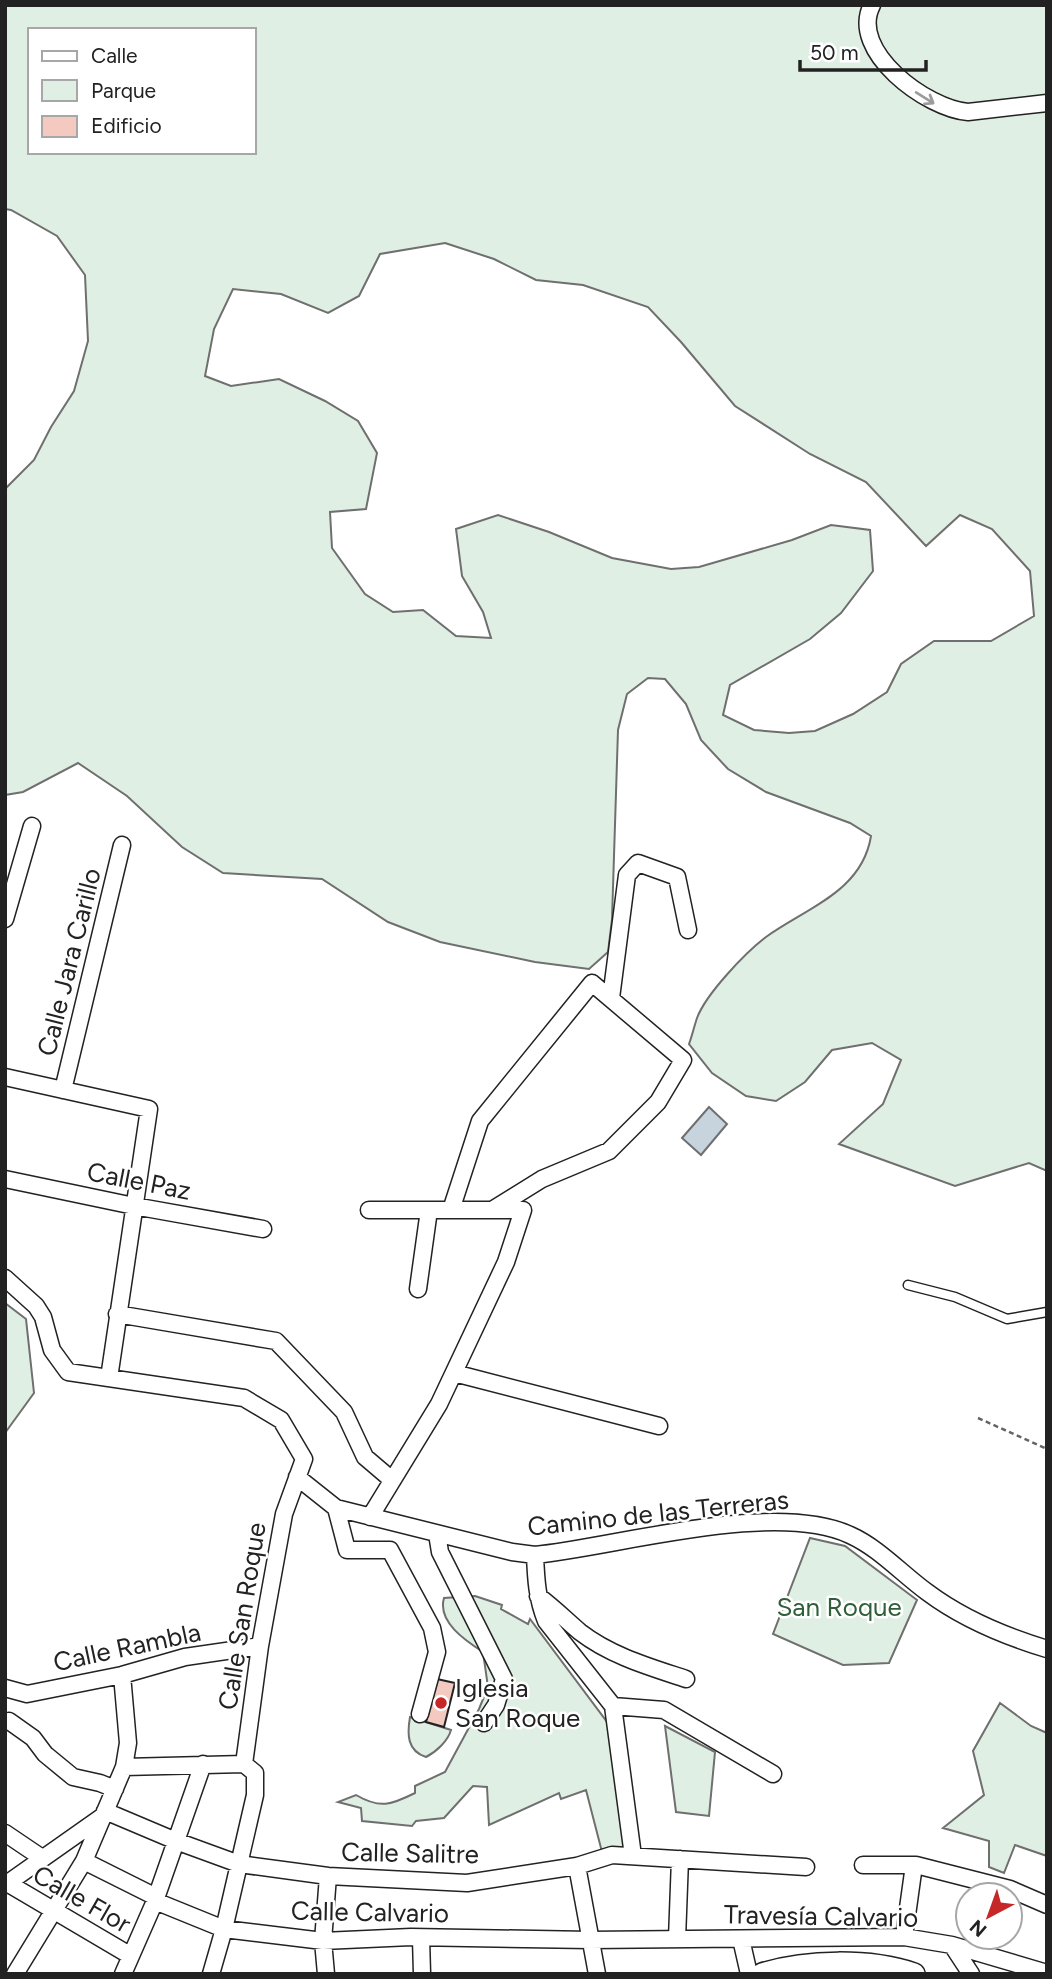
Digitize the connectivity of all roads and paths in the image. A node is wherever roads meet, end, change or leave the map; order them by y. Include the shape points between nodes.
1 (872, 5) edge
2 (1047, 103) edge
3 (32, 827) dead end
4 (122, 845) dead end
5 (5, 919) edge
6 (688, 930) dead end
7 (611, 998) junction
8 (5, 1077) edge
9 (63, 1090) junction
10 (5, 1179) edge
11 (134, 1206) junction
12 (369, 1210) dead end
13 (429, 1210) junction
14 (451, 1210) junction
15 (492, 1210) junction
16 (263, 1229) dead end
17 (5, 1278) edge
18 (908, 1285) dead end
19 (418, 1289) dead end
20 (1047, 1312) edge
21 (117, 1314) junction
22 (454, 1373) junction
23 (108, 1378) junction
24 (978, 1418) dead end
25 (659, 1426) dead end
26 (1047, 1449) edge
27 (297, 1477) junction
28 (392, 1480) junction
29 (336, 1508) junction
30 (370, 1517) junction
31 (437, 1534) junction
32 (535, 1555) junction
33 (538, 1596) junction
34 (260, 1646) junction
35 (1047, 1649) edge
36 (122, 1675) junction
37 (686, 1679) dead end
38 (5, 1688) edge
39 (27, 1694) junction
40 (613, 1706) junction
41 (420, 1714) dead end
42 (7, 1723) edge
43 (484, 1723) dead end
44 (203, 1764) junction
45 (244, 1764) junction
46 (124, 1768) junction
47 (773, 1774) dead end
48 (114, 1789) junction
49 (104, 1813) junction
50 (5, 1833) edge
51 (176, 1841) junction
52 (633, 1856) junction
53 (42, 1858) junction
54 (680, 1859) junction
55 (84, 1861) junction
56 (239, 1864) junction
57 (863, 1865) dead end
58 (914, 1865) junction
59 (577, 1866) junction
60 (806, 1867) dead end
61 (328, 1876) junction
62 (7, 1885) edge
63 (155, 1899) junction
64 (1047, 1905) edge
65 (53, 1911) junction
66 (223, 1929) junction
67 (904, 1937) junction
68 (421, 1938) junction
69 (677, 1939) junction
70 (741, 1939) junction
71 (590, 1940) junction
72 (323, 1941) junction
73 (952, 1945) junction
74 (131, 1956) junction
75 (797, 1970) edge
76 (1047, 1973) edge
77 (15, 1974) edge
78 (123, 1974) edge
79 (211, 1974) edge
80 (326, 1974) edge
81 (422, 1974) edge
82 (597, 1974) edge
83 (749, 1974) edge
84 (762, 1974) edge
85 (914, 1974) edge
86 (971, 1974) edge

1 -> 2 street via 866,21 871,41 892,70 926,99 968,112
3 - 5 street
4 - 9 street, Calle Jara Carillo
6 - 7 street via 677,877 638,863 627,875
7 - 14 street via 592,982 480,1121
7 - 15 street via 682,1060 659,1102 609,1151 542,1179
8 - 9 street
9 - 11 street via 149,1109
10 - 11 street, Calle Paz
11 - 16 street, Calle Paz
11 - 21 street
12 - 13 street
13 - 14 street
13 - 19 street
14 - 15 street
15 - 22 street via 523,1210 506,1262
17 - 23 street via 36,1306 52,1350 68,1372
18 - 20 lane via 955,1297 1007,1319
21 - 23 street
21 - 28 street via 276,1341 344,1412 365,1457
22 - 25 street
22 - 28 street
23 - 27 street via 244,1398 281,1420 304,1459
24 - 26 path
27 - 29 street, Camino de las Terreras
27 - 34 street, Calle San Roque via 284,1514
28 - 30 street
29 - 30 street, Camino de las Terreras
29 - 41 street via 347,1550 390,1550 432,1628 438,1652
30 - 31 street, Camino de las Terreras
31 - 32 street, Camino de las Terreras
31 - 43 street via 440,1552 504,1679
32 - 33 street
32 - 35 street, Camino de las Terreras via 732,1525 817,1523 868,1545 968,1618
33 - 37 street via 609,1650
33 - 40 street via 546,1621
34 - 36 street, Calle Rambla via 185,1657
34 - 45 street, Calle San Roque
36 - 39 street, Calle Rambla
36 - 46 street via 128,1743
38 - 39 street, Calle Rambla
39 - 42 street
40 - 47 street via 664,1710
40 - 52 street
42 - 48 street via 33,1738 73,1777
44 - 45 street
44 - 46 street
44 - 51 street
45 - 56 street via 255,1773 255,1795
46 - 48 street
48 - 49 street
49 - 51 street, Calle Salitre
49 - 53 street
49 - 55 street
50 - 53 street
51 - 56 street, Calle Salitre
51 - 63 street
52 - 54 street, Calle Salitre
52 - 59 street, Calle Salitre via 612,1855
53 - 62 street
54 - 60 street, Calle Salitre
54 - 69 street
55 - 63 street, Calle Calvario
55 - 65 street
56 - 61 street, Calle Salitre
56 - 66 street
57 - 58 street
58 - 64 street via 1010,1889
58 - 67 street
59 - 61 street, Calle Salitre via 467,1883
59 - 71 street
61 - 72 street
62 - 65 street, Calle Flor
63 - 66 street, Calle Calvario
63 - 74 street
65 - 74 street, Calle Flor
65 - 77 street
66 - 72 street, Calle Calvario
66 - 79 street
67 - 70 street, Travesía Calvario
67 - 73 street, Travesía Calvario
68 - 71 street, Calle Calvario
68 - 72 street, Calle Calvario
68 - 81 street
69 - 70 street, Travesía Calvario
69 - 71 street, Travesía Calvario
70 - 83 street
71 - 82 street
72 - 80 street
73 - 76 street, Travesía Calvario
73 - 86 street
74 - 78 street
75 - 84 main road
75 - 85 main road via 864,1964

